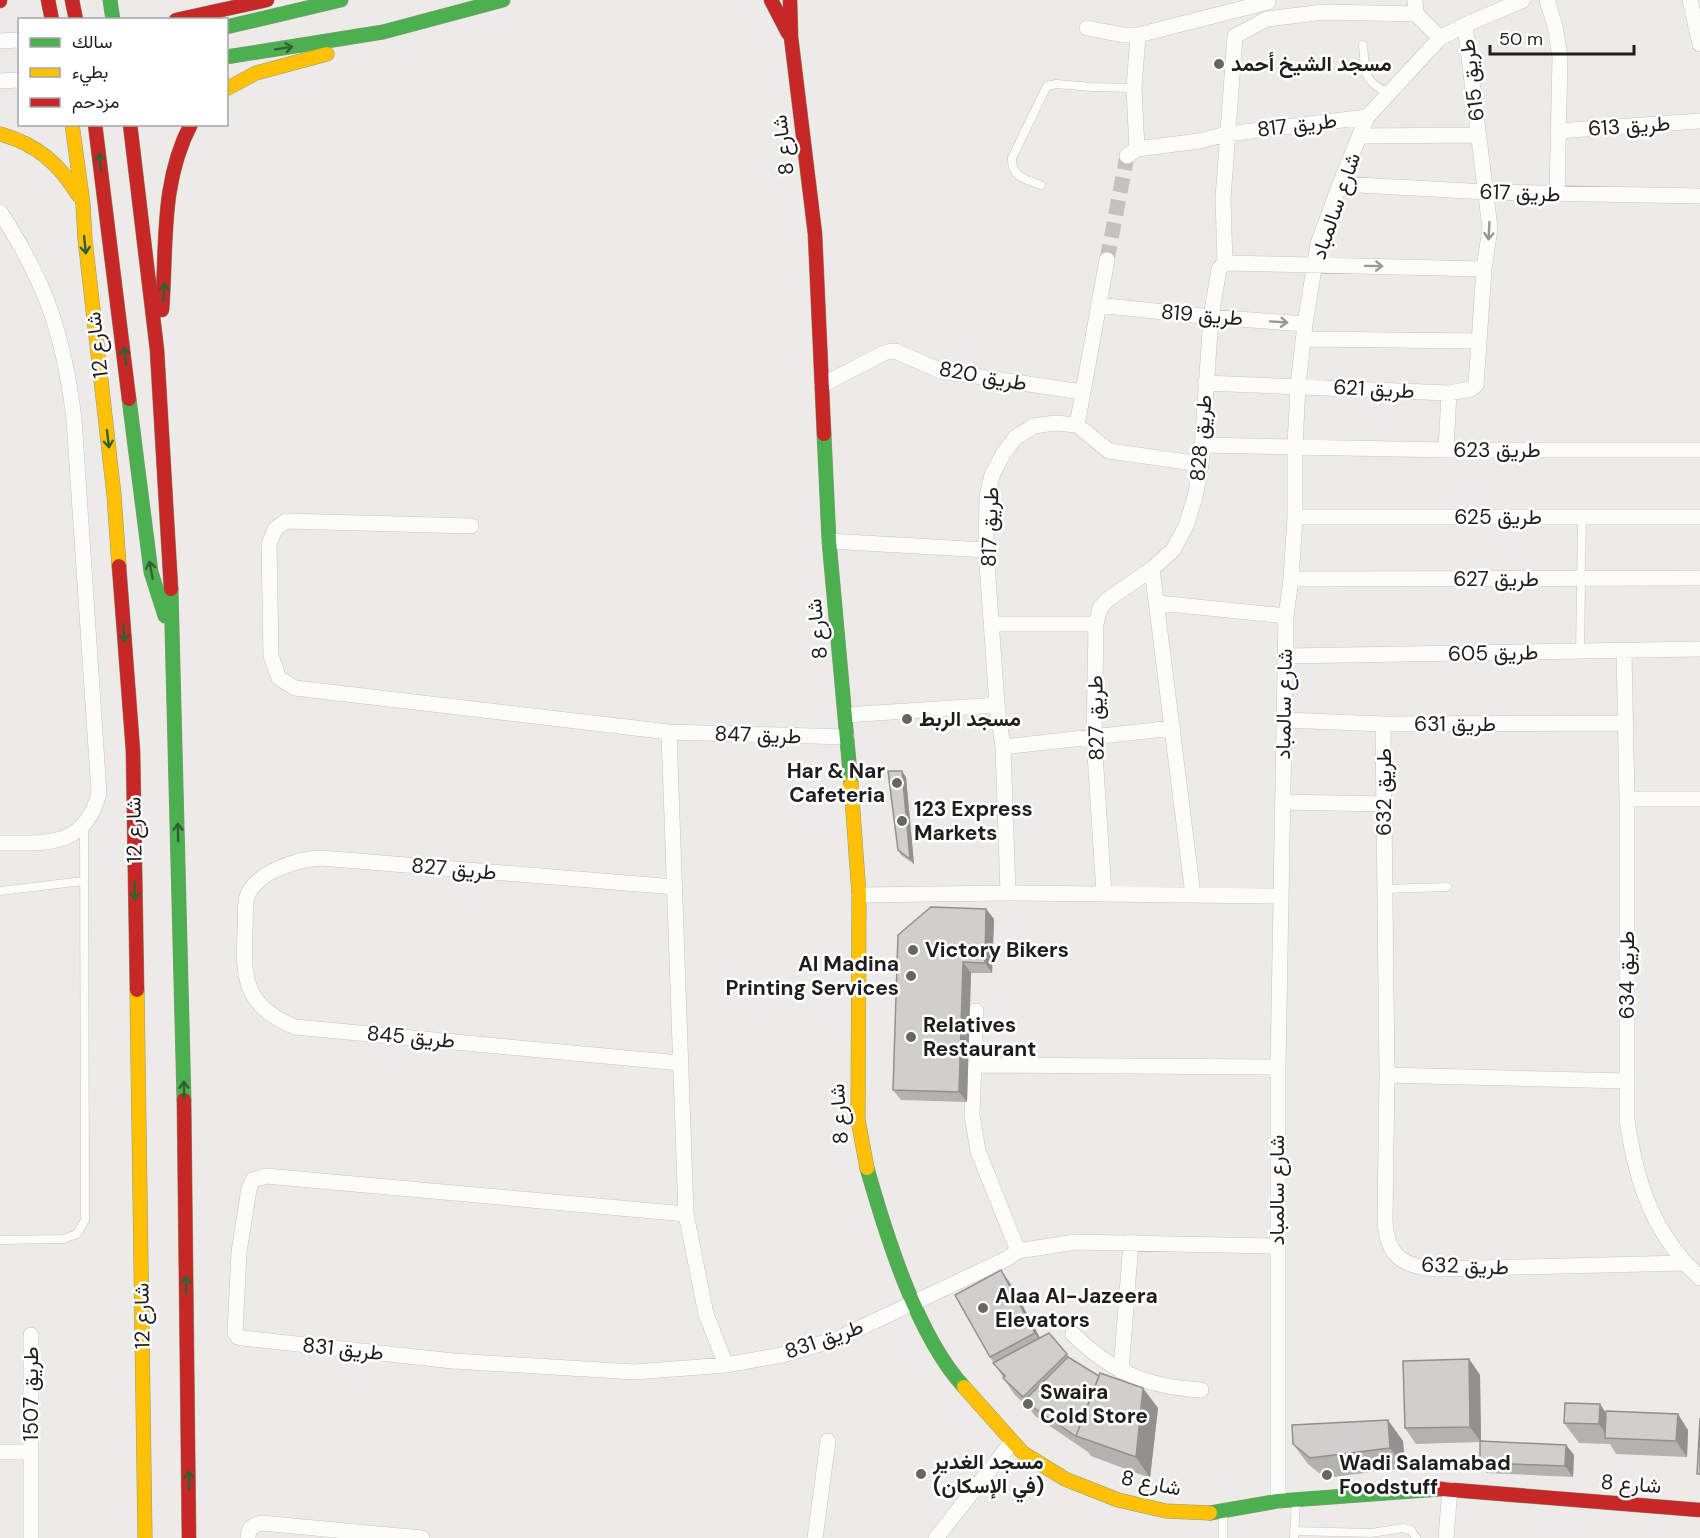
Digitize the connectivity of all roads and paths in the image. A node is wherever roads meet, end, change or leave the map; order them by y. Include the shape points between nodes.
1 (48, 0) edge
2 (72, 0) edge
3 (110, 0) edge
4 (267, 0) edge
5 (340, 0) edge
6 (503, 0) edge
7 (771, 0) edge
8 (790, 0) edge
9 (1523, 0) edge
10 (1547, 0) edge
11 (1690, 0) edge
12 (1268, 1) edge
13 (1324, 6) edge
14 (1416, 7) edge
15 (52, 18) edge
16 (76, 18) edge
17 (113, 18) edge
18 (185, 18) edge
19 (1267, 19) junction
20 (1465, 24) junction
21 (228, 27) edge
22 (1087, 28) dead end
23 (383, 32) junction
24 (1138, 35) junction
25 (790, 37) junction
26 (1440, 38) junction
27 (18, 40) edge
28 (0, 41) edge
29 (1700, 44) edge
30 (1363, 45) dead end
31 (228, 57) edge
32 (18, 80) edge
33 (0, 81) edge
34 (1134, 87) junction
35 (228, 88) edge
36 (1389, 93) junction
37 (1367, 117) junction
38 (1700, 121) edge
39 (72, 126) edge
40 (94, 126) edge
41 (130, 126) edge
42 (190, 126) edge
43 (1558, 131) junction
44 (0, 134) edge
45 (1227, 134) junction
46 (1479, 135) junction
47 (1360, 136) junction
48 (1341, 184) junction
49 (1041, 185) dead end
50 (1487, 192) junction
51 (1557, 194) junction
52 (1700, 196) edge
53 (83, 204) junction
54 (0, 212) edge
55 (1107, 260) tunnel mouth
56 (1225, 263) junction
57 (1315, 265) junction
58 (1484, 269) junction
59 (1098, 305) junction
60 (1211, 317) junction
61 (1305, 331) junction
62 (1478, 341) junction
63 (157, 350) junction
64 (1205, 383) junction
65 (822, 385) junction
66 (1298, 385) junction
67 (1471, 389) joint
68 (1082, 392) junction
69 (1449, 393) junction
70 (1077, 425) junction
71 (1203, 445) junction
72 (1295, 445) junction
73 (1446, 450) junction
74 (1700, 450) edge
75 (1201, 464) junction
76 (1296, 516) junction
77 (1582, 517) junction
78 (1700, 517) edge
79 (471, 526) dead end
80 (829, 541) junction
81 (986, 550) junction
82 (1152, 569) junction
83 (1581, 578) junction
84 (1700, 578) edge
85 (1292, 579) junction
86 (1158, 603) junction
87 (1286, 616) junction
88 (991, 624) junction
89 (1096, 624) junction
90 (174, 646) junction
91 (1700, 650) edge
92 (1624, 651) junction
93 (1580, 652) junction
94 (1285, 656) junction
95 (998, 705) junction
96 (846, 715) junction
97 (1284, 720) junction
98 (1626, 723) junction
99 (1383, 724) junction
100 (1173, 728) junction
101 (669, 732) junction
102 (848, 737) junction
103 (1094, 738) junction
104 (1003, 747) junction
105 (1627, 799) junction
106 (1700, 799) edge
107 (1283, 802) junction
108 (1384, 804) junction
109 (84, 825) junction
110 (0, 843) edge
111 (83, 881) junction
112 (675, 887) junction
113 (1447, 887) dead end
114 (1384, 889) junction
115 (0, 891) edge
116 (1008, 893) junction
117 (859, 894) junction
118 (1104, 894) junction
119 (1193, 895) junction
120 (1281, 896) junction
121 (247, 897) joint
122 (976, 1011) dead end
123 (680, 1063) junction
124 (973, 1065) junction
125 (1278, 1067) junction
126 (1387, 1075) junction
127 (1627, 1081) junction
128 (686, 1214) junction
129 (0, 1240) edge
130 (1131, 1242) junction
131 (1277, 1246) junction
132 (1018, 1251) junction
133 (1684, 1263) junction
134 (1700, 1278) edge
135 (913, 1303) junction
136 (1073, 1334) dead end
137 (32, 1335) dead end
138 (726, 1365) junction
139 (1121, 1371) junction
140 (1201, 1390) dead end
141 (828, 1441) dead end
142 (1012, 1442) junction
143 (0, 1452) edge
144 (31, 1452) junction
145 (1450, 1489) junction
146 (1296, 1500) junction
147 (1278, 1502) junction
148 (1700, 1510) edge
149 (1223, 1511) junction
150 (250, 1532) edge
151 (1294, 1534) edge
152 (1334, 1535) edge
153 (1387, 1535) edge
154 (31, 1538) edge
155 (145, 1538) edge
156 (189, 1538) edge
157 (422, 1538) edge
158 (815, 1538) edge
159 (936, 1538) edge
160 (1223, 1538) edge
161 (1416, 1538) edge
162 (1446, 1538) edge

1 - 15 street
2 - 16 street
3 - 17 street
4 - 18 street
5 - 21 street
6 - 23 street
7 - 25 street, شارع 8
8 - 25 street, شارع 8
9 - 20 street, شارع سالمباد
10 - 43 street via 1560,57
11 - 29 street
12 - 19 street
12 - 24 street
13 - 14 street
13 - 19 street
14 - 26 street
19 - 45 street via 1235,36
20 - 26 street, شارع سالمباد
20 - 46 street, طريق 615
22 - 24 street
31 -> 23 street
23 - 35 street via 361,44 256,73
24 - 34 street
25 - 65 street, شارع 8 via 815,234
26 - 36 street, شارع سالمباد
27 - 28 street
30 - 36 lane via 1366,75 1375,87
32 - 33 street
34 - 45 street, طريق 817 via 1132,153
34 - 49 lane via 1051,84 1043,90 1012,158 1018,177
36 - 37 street, شارع سالمباد
37 - 45 street, طريق 817
37 - 47 street, شارع سالمباد
38 - 43 street, طريق 613
39 - 53 street, شارع 12
90 -> 40 street via 151,572
41 - 63 street, شارع 12
63 -> 42 street via 173,171
43 - 51 street
44 - 53 street via 47,154 69,178
45 - 56 street
46 - 47 street, طريق 615
46 - 50 street, طريق 615
47 - 48 street, شارع سالمباد
48 - 50 street, طريق 617
48 - 57 street, شارع سالمباد via 1318,244
50 - 51 street, طريق 617
50 -> 58 street, طريق 615 via 1490,228
51 - 52 street, طريق 617
53 -> 155 street, شارع 12 via 114,495 133,751
54 - 109 street via 43,288 68,374 99,793 95,809
55 - 59 street
56 - 57 street
56 - 60 street, طريق 828 via 1219,269
57 -> 58 street
57 - 61 street, شارع سالمباد
58 - 62 street, طريق 615
59 - 60 street, طريق 819
59 - 68 street
60 -> 61 street, طريق 819
60 - 64 street, طريق 828
61 - 62 street, طريق 819
61 - 66 street, شارع سالمباد
62 - 67 street, طريق 615 via 1476,385
63 - 90 street, شارع 12
64 - 66 street, طريق 621
64 - 71 street, طريق 828
65 - 68 street, طريق 820 via 895,351 941,371
65 - 80 street, شارع 8
66 - 69 street, طريق 621
66 - 72 street, شارع سالمباد
67 - 69 street, طريق 621
68 - 70 street
69 - 73 street
70 - 75 street via 1109,451
70 - 81 street, طريق 817 via 1034,426 1016,437 1003,454 987,497
71 - 72 street, طريق 623
71 - 75 street, طريق 828
72 - 73 street, طريق 623
72 - 76 street, شارع سالمباد
73 - 74 street, طريق 623
75 - 82 street, طريق 828 via 1186,526 1173,550
76 - 77 street, طريق 625
76 - 85 street, شارع سالمباد
77 - 78 street, طريق 625
77 - 83 lane
79 - 101 street, طريق 847 via 286,521 275,529 269,544 271,656 279,678 295,688
80 - 81 street
80 - 96 street, شارع 8
81 - 88 street, طريق 817
82 - 86 street
82 - 89 street, طريق 827 via 1107,600 1100,608
83 - 84 street, طريق 627
83 - 85 street, طريق 627
83 - 93 lane
85 - 87 street, شارع سالمباد
86 - 87 street
86 - 100 street
87 - 94 street, شارع سالمباد
88 - 89 street
88 - 95 street, طريق 817
89 - 103 street, طريق 827
156 -> 90 street, شارع 12
91 - 92 street, طريق 605
92 - 93 street, طريق 605
92 - 98 street, طريق 634
93 - 94 street, طريق 605
94 - 97 street, شارع سالمباد
95 - 96 street
95 - 104 street, طريق 817
96 - 102 street, شارع 8
97 - 99 street, طريق 631
97 - 107 street, شارع سالمباد
98 - 99 street, طريق 631
98 - 105 street, طريق 634
99 - 108 street, طريق 632
100 - 103 street
100 - 119 street
101 - 102 street, طريق 847
101 - 112 street
102 - 117 street, شارع 8
103 - 104 street
103 - 118 street, طريق 827
104 - 116 street, طريق 817
105 - 106 street
105 - 127 street, طريق 634
107 - 108 street
107 - 120 street, شارع سالمباد
108 - 114 street, طريق 632
109 - 110 street via 58,841
109 - 111 lane
111 - 115 lane
111 - 129 lane via 85,1220 77,1234 63,1239
112 - 121 street, طريق 827 via 321,858 278,868
112 - 123 street
113 - 114 lane
114 - 126 street, طريق 632
116 - 117 street
116 - 118 street
117 - 135 street, شارع 8 via 858,1120 879,1211
118 - 119 street
119 - 120 street
120 - 125 street, شارع سالمباد
121 - 123 street, طريق 845 via 243,965 246,979 270,1014 295,1027
122 - 124 street
123 - 128 street
124 - 125 street
124 - 132 street via 972,1114 978,1151
125 - 131 street, شارع سالمباد
126 - 127 street
126 - 133 street, طريق 632 via 1386,1232 1396,1257 1437,1269
127 - 133 street, طريق 634 via 1631,1149 1644,1196 1661,1231
128 - 138 street via 706,1314
128 - 138 street, طريق 831 via 266,1176 253,1180 249,1189 239,1252 236,1333 242,1338 453,1361 635,1372
130 - 131 street, طريق 831
130 - 132 street, طريق 831 via 1075,1242
130 - 139 street
131 - 147 street, شارع سالمباد
132 - 135 street, طريق 831
133 - 134 street, طريق 634
135 - 138 street, طريق 831 via 837,1339 783,1355
135 - 142 street, شارع 8 via 955,1378
136 - 139 street via 1087,1349
137 - 144 street, طريق 1507
139 - 140 street via 1173,1389
141 - 158 street
142 - 149 street, شارع 8 via 1065,1479 1118,1500 1166,1511
142 - 159 street
143 - 144 street, طريق 1507
144 - 154 street, طريق 1507
145 - 146 street, شارع 8
145 - 148 street, شارع 8
145 - 162 street
146 - 147 street, شارع 8
146 - 151 lane
147 - 149 street, شارع 8
149 - 160 lane
150 - 157 street via 261,1523
151 - 152 lane
152 - 153 lane
153 - 161 lane via 1407,1529

